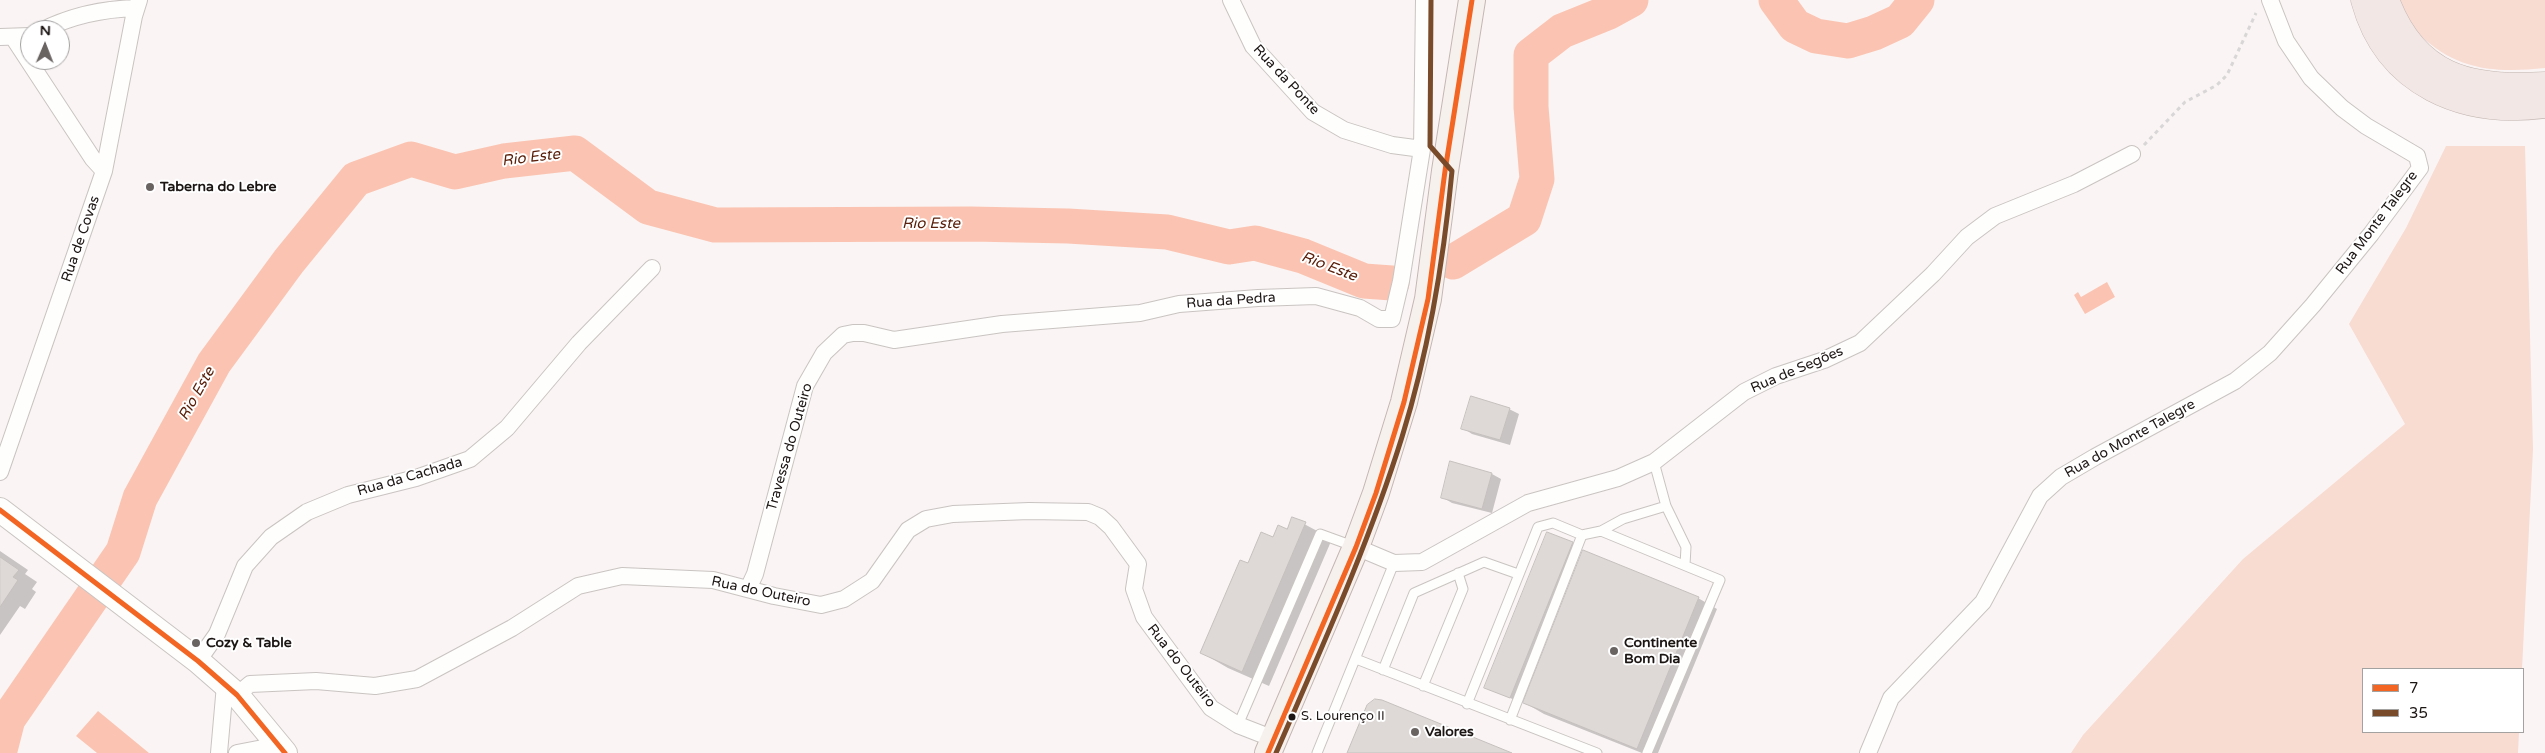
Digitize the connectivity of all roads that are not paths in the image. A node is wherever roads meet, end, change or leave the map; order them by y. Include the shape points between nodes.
1 (1231, 0) edge
2 (1424, 0) edge
3 (1472, 0) edge
4 (2270, 0) edge
5 (2365, 0) edge
6 (2385, 0) edge
7 (137, 4) edge
8 (63, 20) edge
9 (20, 36) edge
10 (6, 37) edge
11 (2545, 86) edge
12 (2545, 104) edge
13 (1422, 149) junction
14 (2132, 154) road end
15 (104, 171) junction
16 (1445, 171) junction
17 (652, 268) dead end
18 (894, 340) joint
19 (2235, 381) joint
20 (1654, 462) junction
21 (0, 472) edge
22 (1666, 506) junction
23 (0, 510) edge
24 (1601, 530) junction
25 (1582, 535) junction
26 (1356, 547) junction
27 (1394, 563) junction
28 (1685, 566) junction
29 (1458, 573) junction
30 (1518, 574) junction
31 (748, 590) junction
32 (1356, 659) junction
33 (198, 660) junction
34 (1383, 670) junction
35 (1423, 686) junction
36 (231, 690) junction
37 (1467, 704) junction
38 (1510, 720) junction
39 (1238, 725) junction
40 (1271, 746) edge
41 (284, 752) edge
42 (219, 753) edge
43 (237, 753) edge
44 (1317, 753) edge
45 (1596, 753) edge
46 (1647, 753) edge
47 (1868, 753) edge

1 - 13 street, Rua da Ponte via 1253,46 1313,112 1344,130 1392,145
2 - 13 street
3 - 16 main road
4 - 19 street, Rua Monte Talegre via 2286,42 2311,78 2366,126 2417,156 2420,168 2313,305 2270,353
5 - 12 highway via 2380,37 2394,57 2434,89 2459,100 2490,106
6 - 11 highway via 2393,22 2412,48 2439,71 2489,87
7 - 8 street
7 - 15 street, Rua de Covas
9 - 10 street
10 - 15 street
13 - 16 street
13 - 18 street, Rua da Pedra via 1392,319 1379,319 1360,308 1316,296 1258,298 1179,304 1140,313 1002,324
14 - 20 street, Rua de Segões via 2074,184 1994,216 1967,236 1933,274 1860,343 1744,392
15 - 21 street, Rua de Covas
16 - 26 main road via 1428,299 1396,434
17 - 33 street, Rua da Cachada via 579,344 506,428 470,459 416,478 348,495 307,512 271,537 245,566 217,634
18 - 31 street, Travessa do Outeiro via 864,333 843,335 833,342 814,366 805,386
19 - 47 street, Rua do Monte Talegre via 2070,472 2040,496 1983,602 1892,698
20 - 22 lane
20 - 27 street, Rua de Segões via 1618,478 1528,503 1422,562
22 - 24 lane
22 - 28 lane via 1686,547
23 - 33 street
24 - 25 lane
24 - 28 lane
25 - 30 lane via 1553,523 1538,528
25 - 38 lane
26 - 27 street, Rua de Segões
26 - 39 lane via 1320,534
26 - 40 main road
27 - 32 lane
28 - 46 lane via 1720,580
29 - 30 lane via 1484,562
29 - 34 lane via 1414,593
29 - 35 lane via 1462,589
30 - 37 lane
31 - 36 street, Rua do Outeiro via 713,580 622,576 578,586 512,628 417,679 375,686 316,681 250,684
31 - 39 street, Rua do Outeiro via 821,605 844,599 872,581 908,530 926,519 953,514 1088,512 1111,527 1138,564 1134,589 1136,600 1150,629 1211,708
32 - 34 lane
32 - 44 lane
33 - 36 street
34 - 35 lane
35 - 37 lane
36 - 41 street
36 - 42 street
37 - 38 lane
38 - 45 lane
39 - 40 street, Rua do Outeiro
41 - 43 street via 263,748

